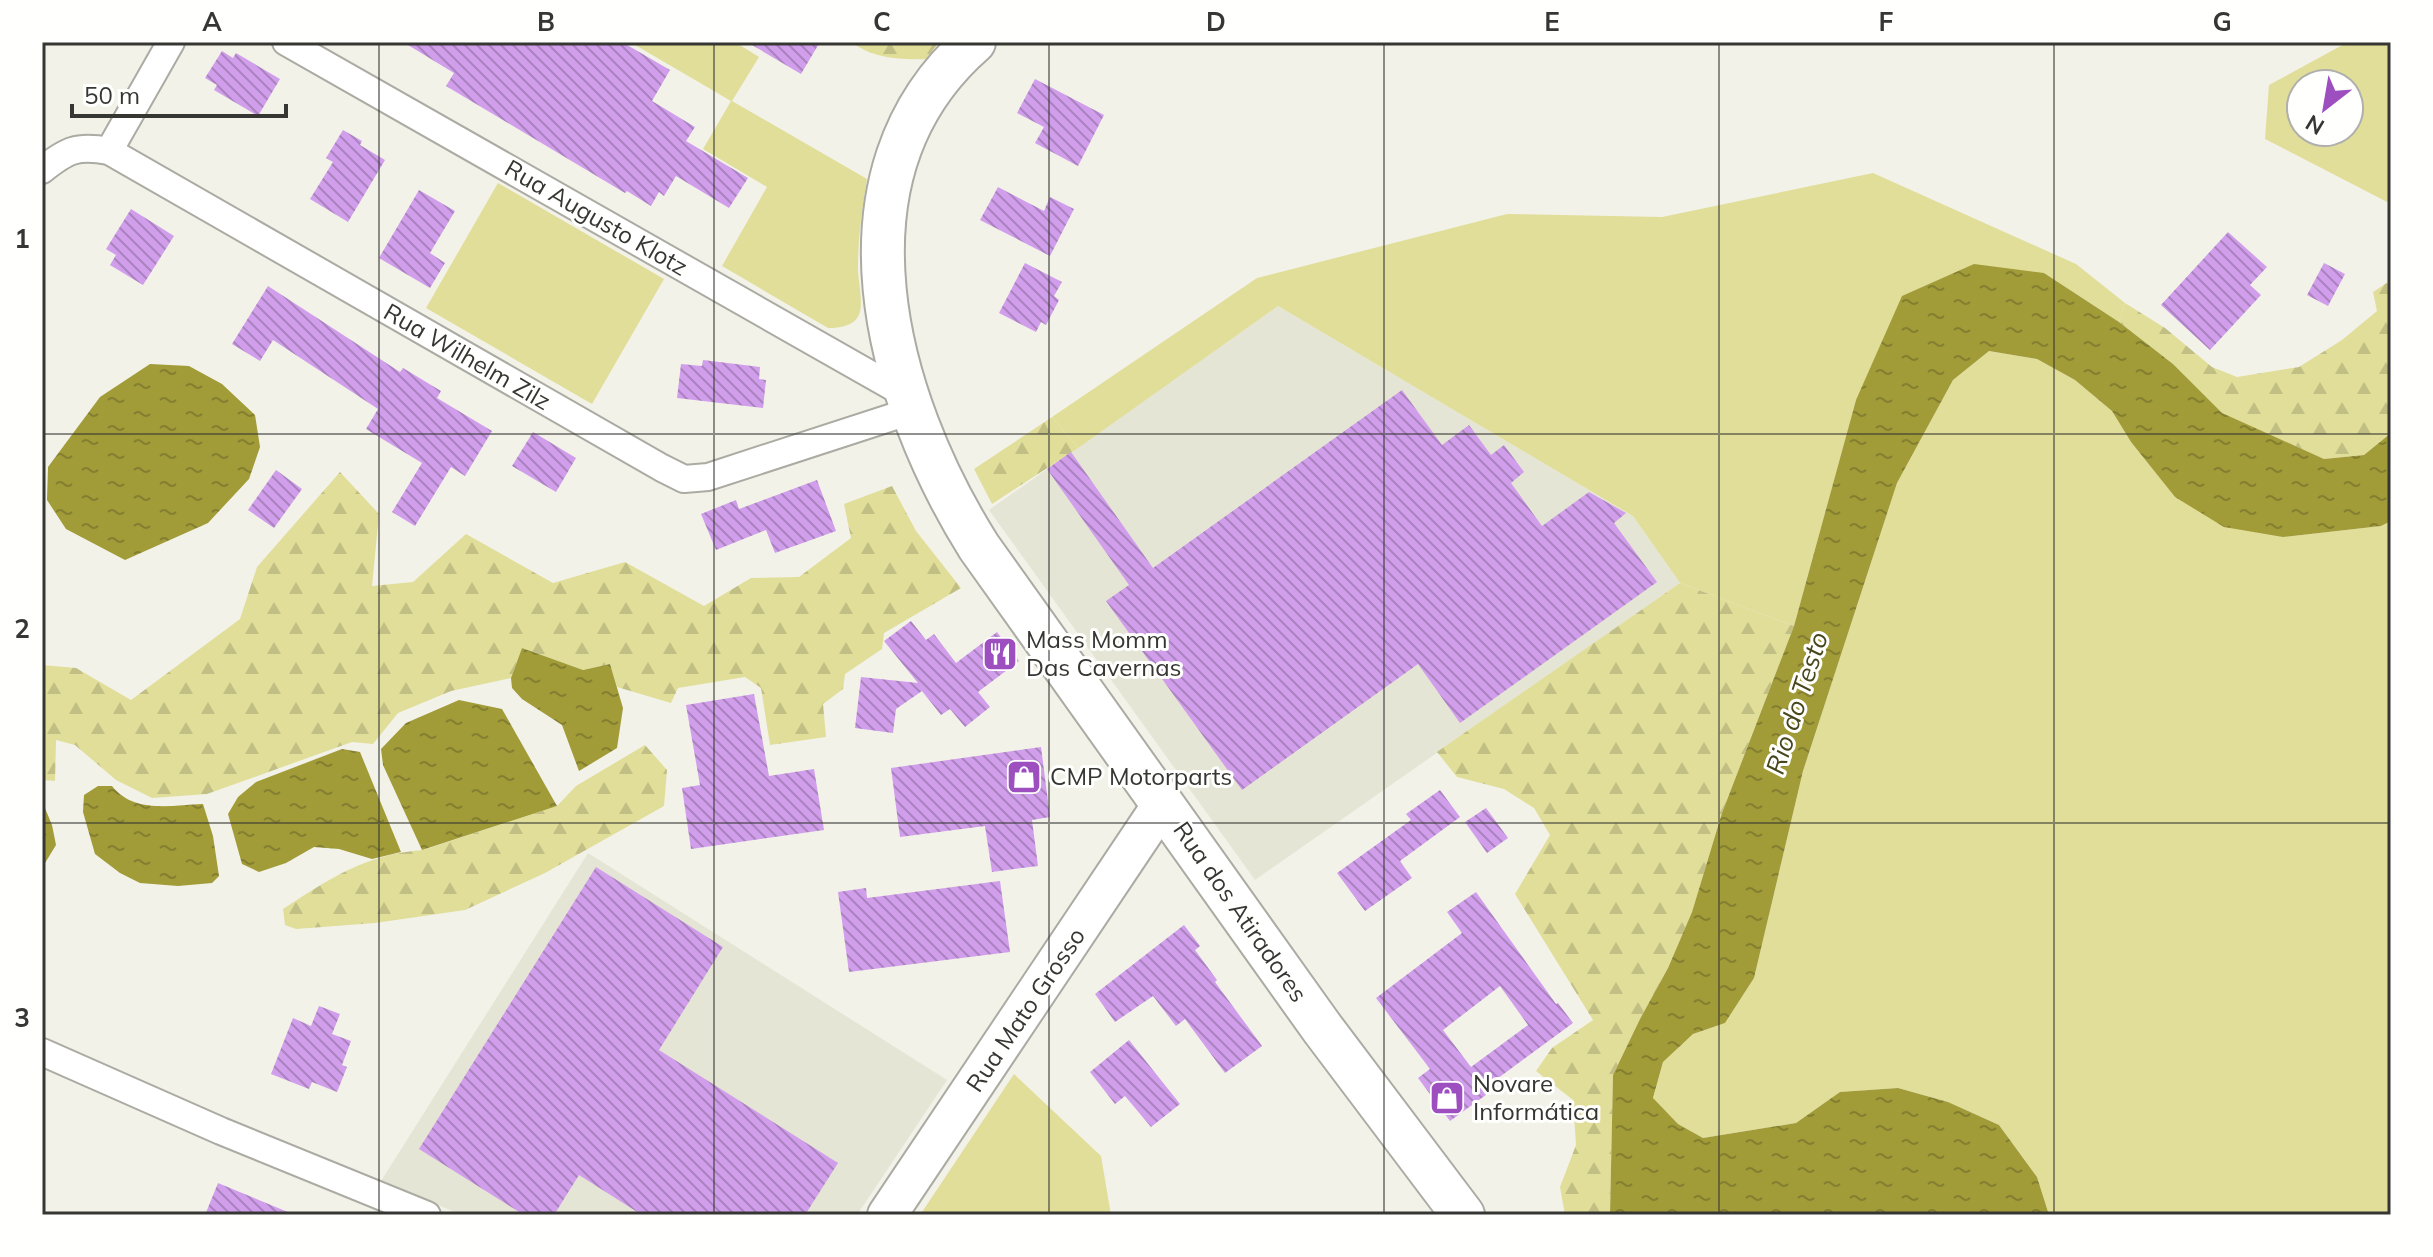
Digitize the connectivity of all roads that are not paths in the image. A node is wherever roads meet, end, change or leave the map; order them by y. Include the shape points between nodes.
1 (171, 42) edge
2 (286, 42) edge
3 (974, 42) edge
4 (109, 151) junction
5 (42, 170) edge
6 (908, 402) junction
7 (1163, 803) junction
8 (42, 1052) edge
9 (427, 1215) edge
10 (887, 1215) edge
11 (1463, 1215) edge

1 - 4 street
2 - 6 street, Rua Augusto Klotz
3 - 6 main road, Rua dos Atiradores via 928,91 903,138 891,180 884,287 891,343
4 - 5 street, Rua Wilhelm Zilz via 87,147 65,152
4 - 6 street, Rua Wilhelm Zilz via 684,479 708,477
6 - 7 main road, Rua dos Atiradores via 974,539
7 - 10 street, Rua Mato Grosso
7 - 11 main road, Rua dos Atiradores
8 - 9 street

